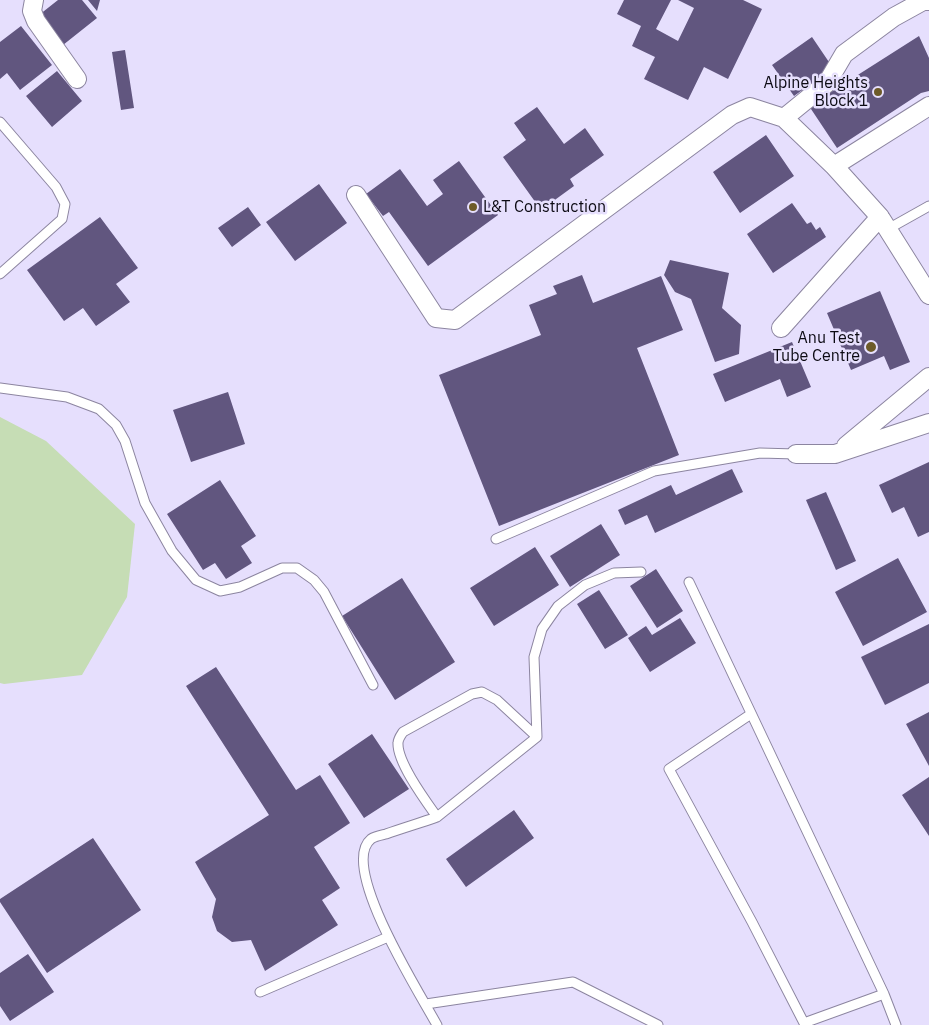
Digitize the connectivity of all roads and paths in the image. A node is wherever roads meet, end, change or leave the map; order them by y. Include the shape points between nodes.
1 (34, 0) edge
2 (929, 1) edge
3 (77, 79) dead end
4 (929, 106) edge
5 (784, 118) junction
6 (0, 122) edge
7 (834, 166) junction
8 (356, 195) dead end
9 (929, 206) edge
10 (884, 223) junction
11 (0, 274) edge
12 (929, 295) edge
13 (781, 328) dead end
14 (929, 377) edge
15 (0, 388) edge
16 (929, 423) edge
17 (796, 454) joint
18 (835, 454) junction
19 (496, 539) dead end
20 (642, 572) dead end
21 (688, 582) dead end
22 (373, 685) dead end
23 (751, 714) junction
24 (537, 737) junction
25 (437, 817) junction
26 (388, 937) junction
27 (260, 992) dead end
28 (884, 994) junction
29 (426, 1004) junction
30 (437, 1025) edge
31 (658, 1025) edge
32 (896, 1025) edge

1 - 3 street via 32,11 36,20
2 - 5 street via 894,17 844,54 827,83
4 - 7 street
5 - 7 street
5 - 8 street via 750,107 732,115 455,320 436,318
6 - 11 lane via 52,181 65,204 62,219
7 - 10 street
9 - 10 lane
10 - 12 street
10 - 13 street
14 - 18 street
15 - 22 lane via 67,397 99,409 116,425 125,441 145,503 172,551 196,580 220,591 240,587 282,568 297,568 314,580 324,592
16 - 18 street
17 - 18 street
17 - 19 lane via 760,454 654,471
20 - 24 lane via 614,573 585,585 558,606 542,629 534,657
21 - 23 lane
23 - 28 lane
23 - 28 lane via 669,769 804,1023
24 - 25 lane
24 - 25 lane via 497,700 482,692 472,694 403,732 398,741 399,753 413,783
25 - 26 lane via 372,838 363,850 370,893
26 - 27 lane
26 - 29 lane
28 - 32 lane
29 - 30 lane
29 - 31 lane via 573,982

